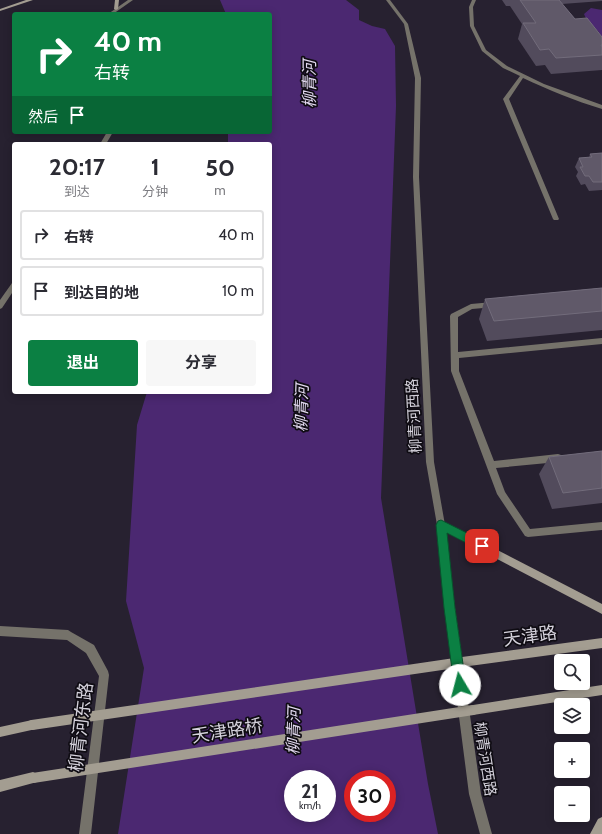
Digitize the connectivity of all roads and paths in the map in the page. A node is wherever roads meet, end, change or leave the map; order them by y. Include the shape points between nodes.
1 (21, 0) edge
2 (31, 0) edge
3 (117, 0) edge
4 (131, 0) edge
5 (388, 0) edge
6 (474, 0) edge
7 (0, 7) edge
8 (116, 9) junction
9 (0, 10) edge
10 (112, 12) edge
11 (523, 75) junction
12 (602, 107) edge
13 (556, 219) dead end
14 (12, 288) edge
15 (502, 304) edge
16 (0, 306) edge
17 (602, 341) edge
18 (454, 355) junction
19 (570, 456) edge
20 (491, 465) junction
21 (441, 525) junction
22 (602, 526) edge
23 (602, 609) edge
24 (0, 631) edge
25 (602, 643) edge
26 (602, 690) edge
27 (0, 732) edge
28 (0, 786) edge
29 (602, 823) edge
30 (85, 834) edge
31 (486, 834) edge
32 (596, 834) edge

1 - 7 main road
2 - 9 main road
3 - 8 main road
4 - 8 street
5 - 21 street, 柳青河西路 via 406,24 418,78 416,177 430,462
6 - 11 street via 471,7 472,26 484,51 505,67
8 - 10 street
11 - 12 street via 560,93
11 - 13 street via 506,99
14 - 16 street
15 - 18 street via 471,307 454,316
17 - 18 street
18 - 20 street via 454,372
19 - 20 street
20 - 22 street via 501,494 528,533
21 - 23 main road
21 - 31 street, 柳青河西路 via 475,794
24 - 30 street, 柳青河东路 via 68,635 90,649 104,675
25 - 27 main road, 天津路, bridge via 32,725
26 - 28 main road, 天津路桥, bridge via 33,778
29 - 32 main road

